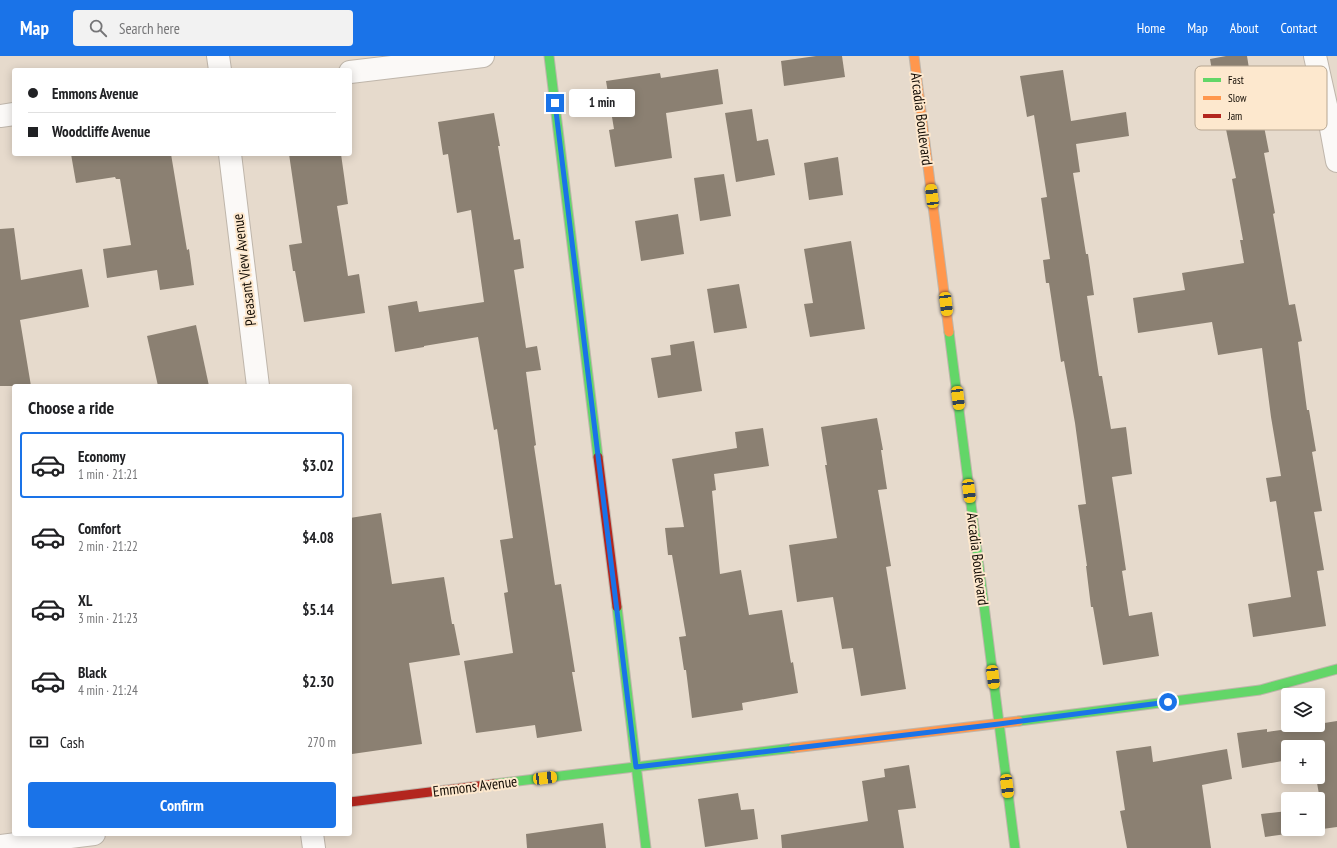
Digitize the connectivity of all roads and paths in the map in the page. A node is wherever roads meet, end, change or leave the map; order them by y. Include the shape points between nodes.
1 (218, 56) edge
2 (483, 56) edge
3 (549, 56) edge
4 (914, 56) edge
5 (1315, 56) edge
6 (1317, 66) edge
7 (220, 68) edge
8 (352, 72) edge
9 (1327, 110) edge
10 (12, 114) edge
11 (0, 116) edge
12 (230, 156) edge
13 (1337, 160) edge
14 (258, 384) edge
15 (1337, 669) edge
16 (999, 724) junction
17 (636, 767) junction
18 (352, 802) edge
19 (78, 836) edge
20 (312, 836) edge
21 (0, 846) edge
22 (314, 848) edge
23 (646, 848) edge
24 (1015, 848) edge

1 - 7 street
2 - 8 street
3 - 17 street
4 - 16 street, Arcadia Boulevard
5 - 6 street
9 - 13 street
10 - 11 street
12 - 14 street, Pleasant View Avenue
15 - 16 street, Emmons Avenue via 1260,690
16 - 17 street, Emmons Avenue
16 - 24 street, Arcadia Boulevard
17 - 18 street, Emmons Avenue
17 - 23 street
19 - 21 street
20 - 22 street

